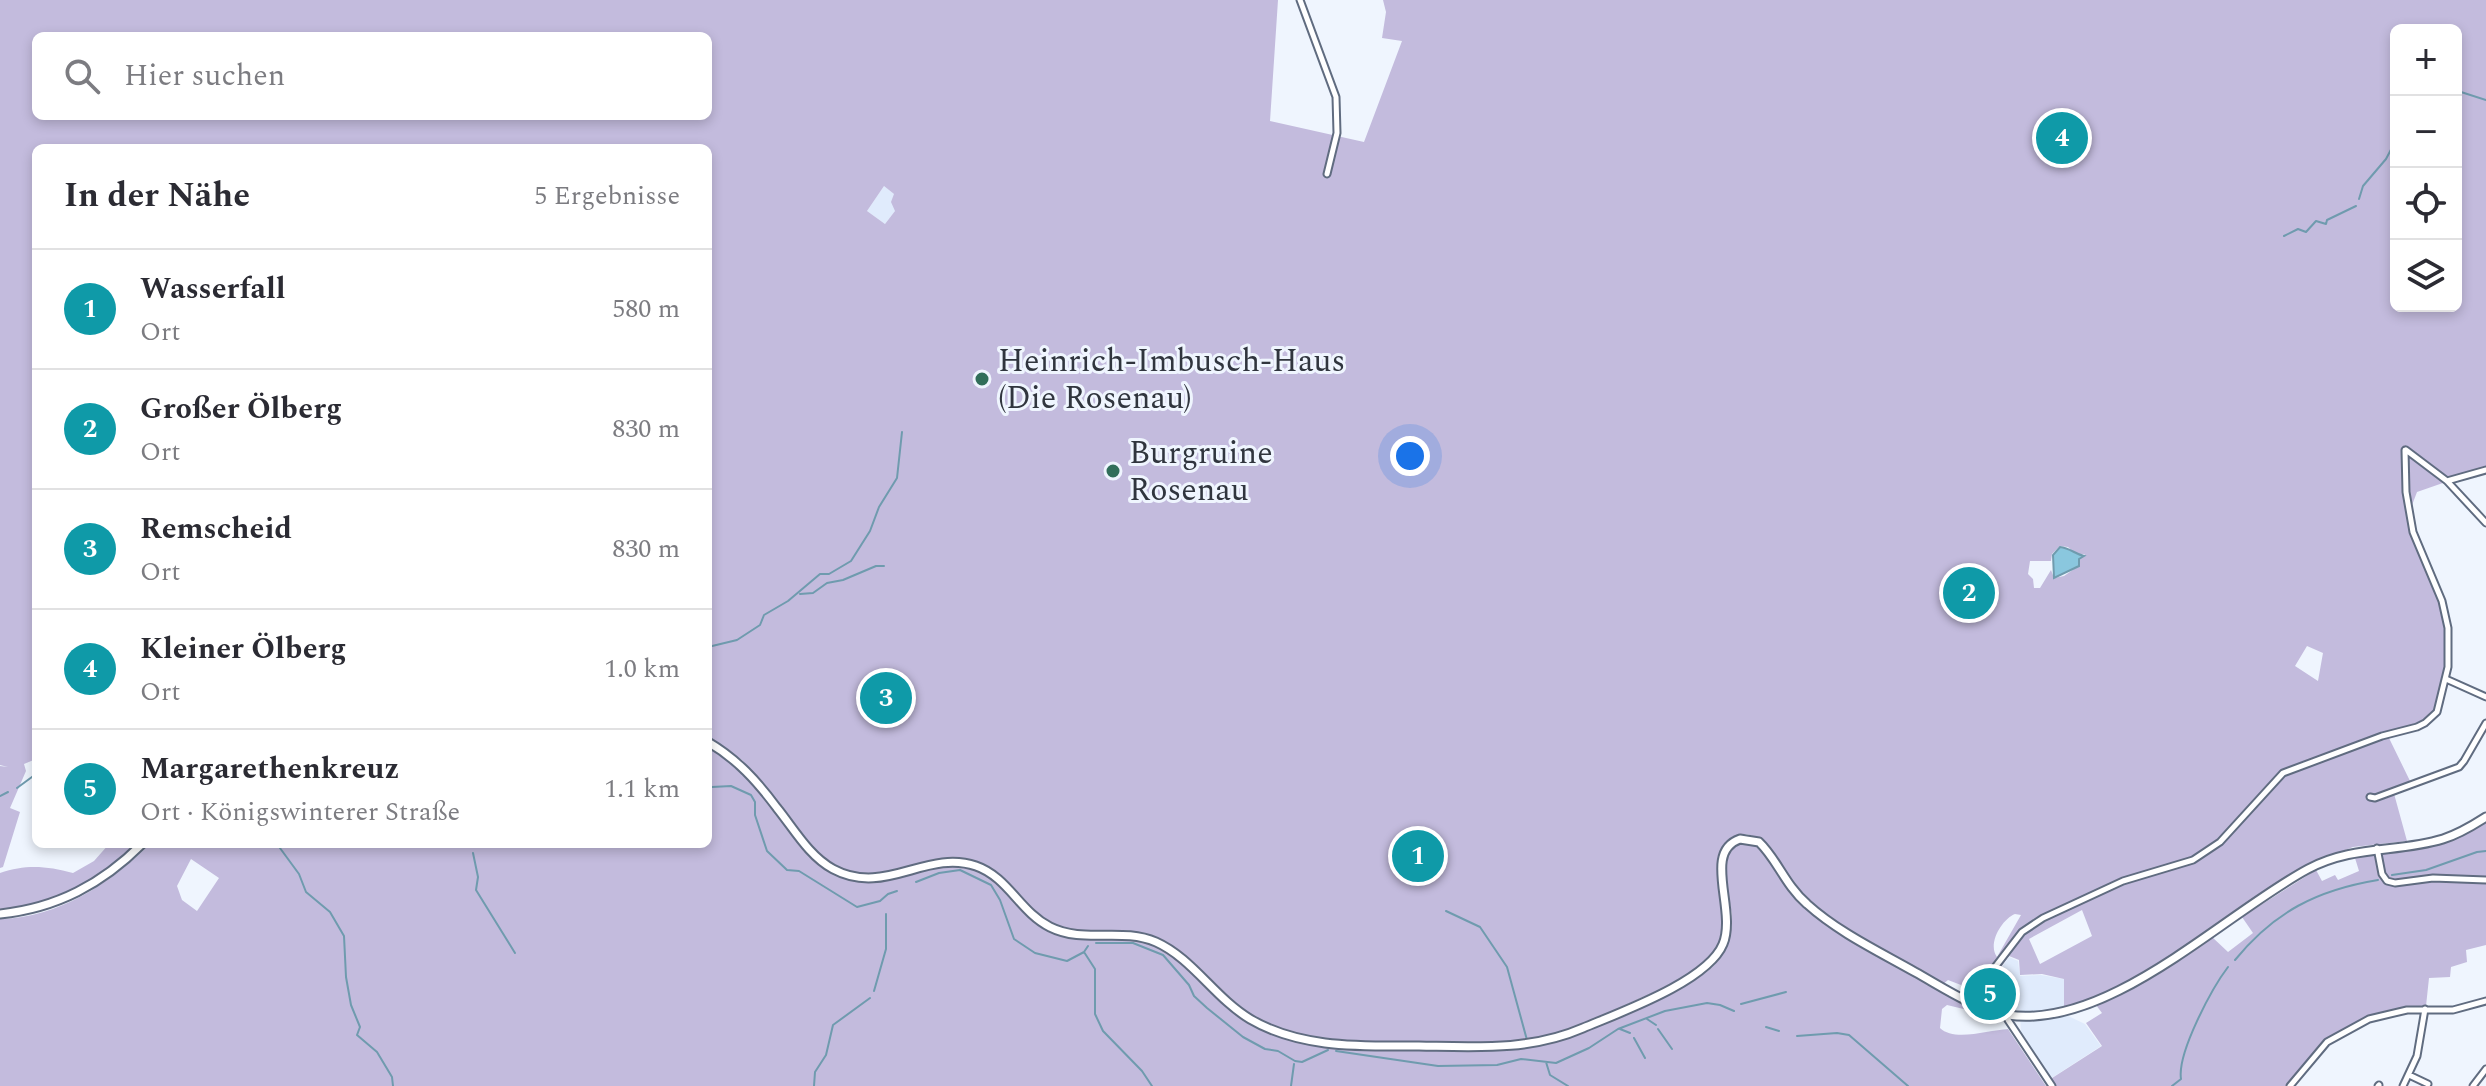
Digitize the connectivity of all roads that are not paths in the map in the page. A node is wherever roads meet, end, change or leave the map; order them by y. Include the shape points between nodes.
1 (1300, 0) edge
2 (1327, 174) dead end
3 (2486, 470) edge
4 (2447, 481) junction
5 (2486, 523) edge
6 (2446, 679) junction
7 (2486, 697) edge
8 (2486, 723) edge
9 (712, 745) edge
10 (2370, 797) dead end
11 (2486, 817) edge
12 (138, 848) edge
13 (2377, 848) junction
14 (2486, 880) edge
15 (0, 914) edge
16 (2486, 1001) edge
17 (2425, 1009) junction
18 (2005, 1014) junction
19 (2486, 1069) edge
20 (2409, 1075) junction
21 (2428, 1084) dead end
22 (2052, 1086) edge
23 (2290, 1086) edge
24 (2403, 1086) edge
25 (2473, 1086) edge

1 - 2 street via 1336,97 1337,133
3 - 4 street
4 - 5 street
4 - 6 street via 2405,450 2413,532 2448,628
6 - 7 street
6 - 18 street via 2440,705 2425,723 2283,773 2220,842 2193,860 2123,881 2022,932 1992,971
8 - 10 street via 2459,767
9 - 18 main road via 749,774 812,852 836,871 876,879 941,863 975,866 997,878 1048,926 1073,935 1127,934 1154,941 1239,1011 1305,1040 1521,1045 1581,1029 1708,965 1724,943 1728,913 1721,862 1729,844 1740,839 1764,846 1786,882 1814,911 1965,1000
11 - 13 main road via 2442,839
12 - 15 main road via 110,873 71,896
13 - 14 street via 2387,881
13 - 18 main road via 2339,855 2305,870 2161,965 2099,999 2044,1015
16 - 17 street via 2453,1010
17 - 20 street
17 - 23 street via 2388,1013 2347,1030 2327,1042
18 - 22 street
19 - 25 street
20 - 21 street
20 - 24 street

